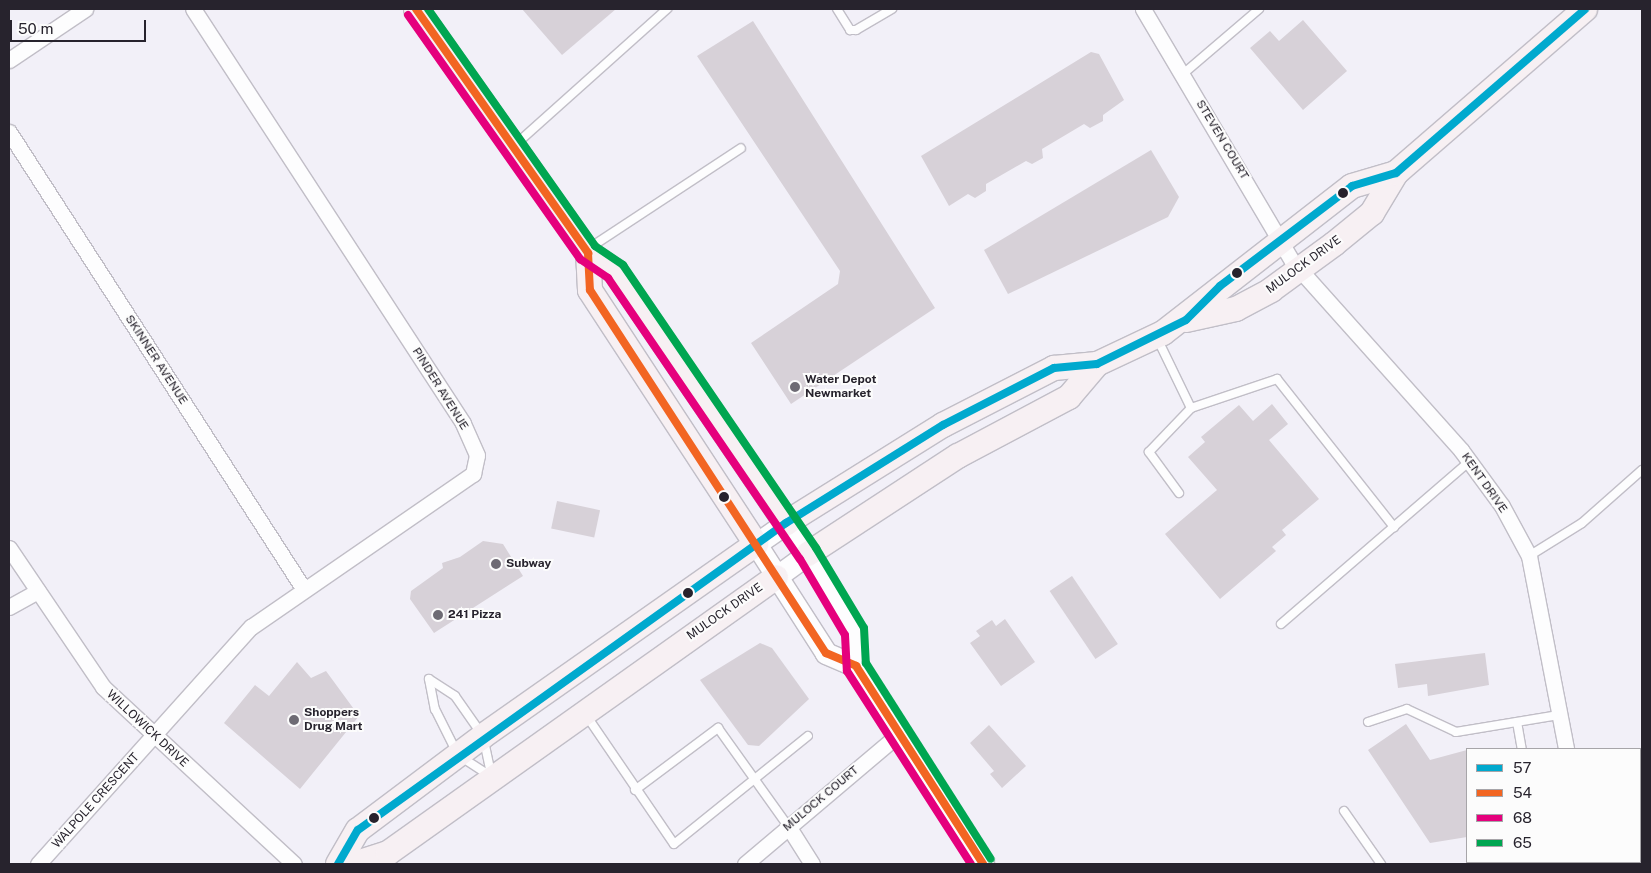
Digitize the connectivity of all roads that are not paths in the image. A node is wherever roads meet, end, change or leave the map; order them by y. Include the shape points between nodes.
1 (85, 9) edge
2 (193, 9) edge
3 (416, 9) edge
4 (667, 9) edge
5 (837, 9) edge
6 (892, 9) edge
7 (1143, 9) edge
8 (1259, 9) edge
9 (1584, 9) edge
10 (9, 60) edge
11 (1183, 74) junction
12 (9, 132) edge
13 (514, 147) junction
14 (741, 148) dead end
15 (1396, 173) junction
16 (1281, 242) junction
17 (587, 251) junction
18 (1301, 269) junction
19 (1186, 320) junction
20 (1157, 336) junction
21 (1097, 364) junction
22 (1191, 408) junction
23 (1469, 462) junction
24 (1642, 470) edge
25 (1179, 493) dead end
26 (786, 522) junction
27 (1394, 527) junction
28 (756, 544) junction
29 (9, 548) edge
30 (808, 554) junction
31 (1529, 556) junction
32 (776, 577) junction
33 (303, 588) junction
34 (38, 591) junction
35 (9, 607) edge
36 (1281, 624) dead end
37 (856, 666) junction
38 (584, 712) junction
39 (1559, 715) junction
40 (1368, 722) dead end
41 (1517, 722) junction
42 (899, 734) junction
43 (483, 736) junction
44 (808, 736) dead end
45 (153, 737) junction
46 (1522, 748) edge
47 (1566, 748) edge
48 (458, 755) junction
49 (492, 777) junction
50 (755, 779) junction
51 (635, 790) junction
52 (1344, 811) dead end
53 (788, 826) junction
54 (38, 864) edge
55 (294, 864) edge
56 (338, 864) edge
57 (354, 864) edge
58 (745, 864) edge
59 (812, 864) edge
60 (983, 864) edge
61 (1381, 864) edge

1 - 10 street
2 - 33 street, PINDER AVENUE via 463,423 477,455 473,474
3 - 13 main road
4 - 13 lane
5 - 6 lane via 850,30 856,30
7 - 11 street, STEVEN COURT
8 - 11 lane
9 - 15 main road, MULOCK DRIVE
11 - 16 street, STEVEN COURT
12 - 33 street, SKINNER AVENUE
13 - 17 main road
14 - 17 lane
15 - 16 main road, MULOCK DRIVE via 1352,186
15 - 18 main road, MULOCK DRIVE via 1372,212
16 - 18 street, STEVEN COURT
16 - 19 main road, MULOCK DRIVE via 1220,286
17 - 26 main road via 615,271
17 - 28 main road via 590,290
18 - 19 main road, MULOCK DRIVE via 1236,309
18 - 23 street, KENT DRIVE
19 - 20 main road, MULOCK DRIVE
20 - 21 main road, MULOCK DRIVE
20 - 22 lane
21 - 26 main road, MULOCK DRIVE via 1045,372 943,425
21 - 30 main road, MULOCK DRIVE via 1069,397 958,456
22 - 25 lane via 1149,452
22 - 27 lane via 1277,379
23 - 27 lane
23 - 31 street, KENT DRIVE via 1502,506
24 - 31 lane via 1582,523
26 - 28 main road, MULOCK DRIVE
26 - 30 main road
27 - 36 lane
28 - 32 main road
28 - 43 main road, MULOCK DRIVE
29 - 34 street, WILLOWICK DRIVE
30 - 32 main road, MULOCK DRIVE
30 - 37 main road via 856,632
31 - 39 street, KENT DRIVE
32 - 37 main road via 826,653
32 - 38 main road, MULOCK DRIVE
33 - 45 street, PINDER AVENUE via 252,627
34 - 35 street
34 - 45 street, WILLOWICK DRIVE via 103,687
37 - 42 main road
38 - 49 main road, MULOCK DRIVE
38 - 51 lane
39 - 41 lane
39 - 47 street, KENT DRIVE
40 - 41 lane via 1407,709 1456,732
41 - 46 lane
42 - 53 street, MULOCK COURT
42 - 60 main road
43 - 48 main road, MULOCK DRIVE
43 - 48 lane via 454,696 429,679 435,709
43 - 49 lane
44 - 50 lane
45 - 54 street, WALPOLE CRESCENT
45 - 55 street, WILLOWICK DRIVE
48 - 49 lane
48 - 56 main road, MULOCK DRIVE via 358,830
49 - 57 main road, MULOCK DRIVE via 388,853
50 - 51 lane via 718,728
50 - 51 lane via 674,844
50 - 53 lane
52 - 61 lane
53 - 58 street, MULOCK COURT
53 - 59 street

